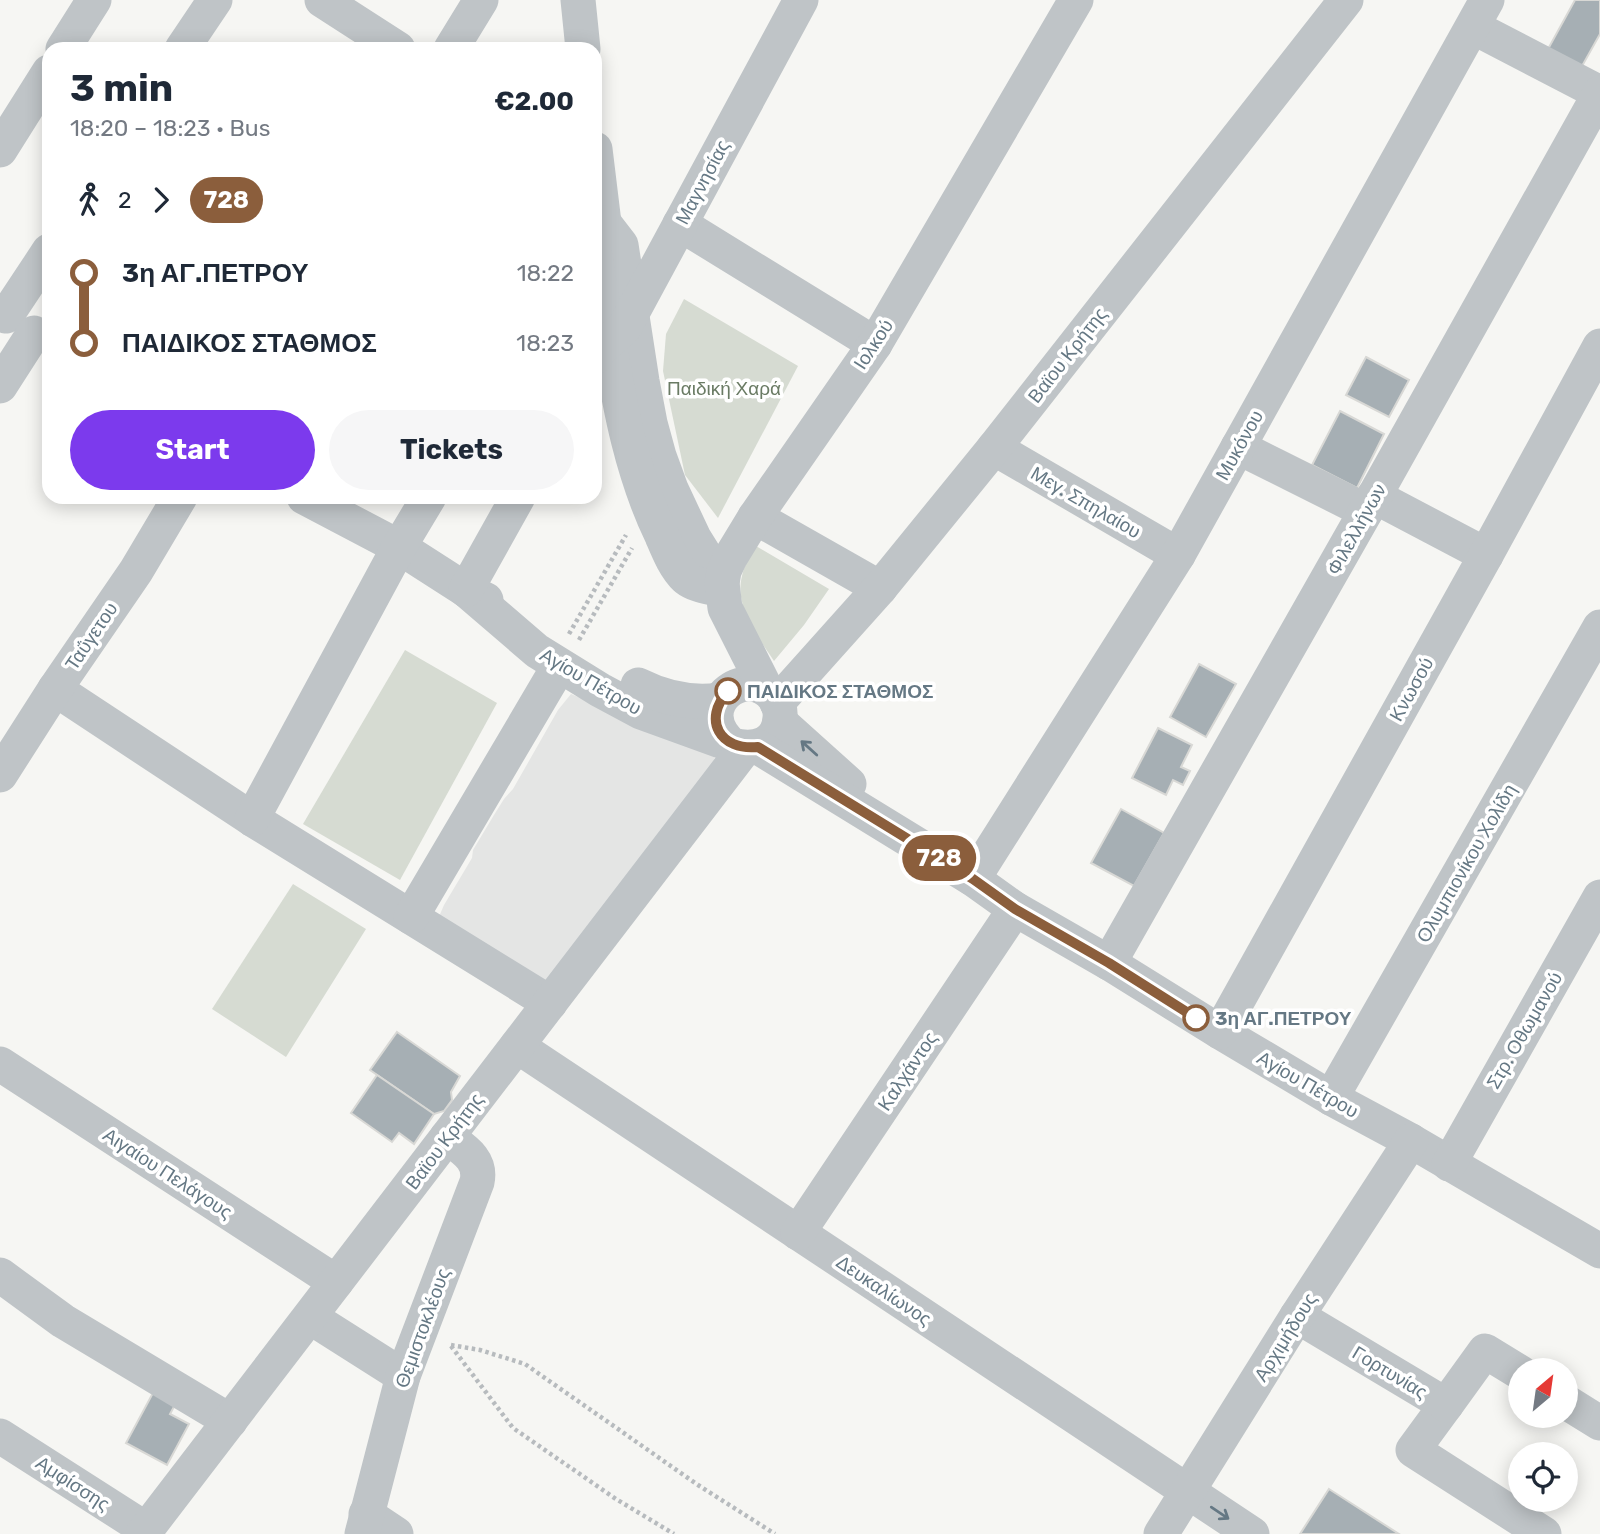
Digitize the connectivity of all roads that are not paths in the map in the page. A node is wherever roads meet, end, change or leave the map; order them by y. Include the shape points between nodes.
1 (94, 0) edge
2 (215, 0) edge
3 (322, 0) edge
4 (481, 0) edge
5 (578, 0) edge
6 (801, 0) edge
7 (1076, 0) edge
8 (1346, 0) edge
9 (1480, 13) edge
10 (67, 42) edge
11 (188, 42) edge
12 (387, 42) edge
13 (455, 42) edge
14 (582, 42) edge
15 (42, 83) edge
16 (1600, 93) edge
17 (0, 150) edge
18 (680, 223) junction
19 (602, 239) edge
20 (42, 270) edge
21 (22, 326) edge
22 (611, 338) edge
23 (875, 344) junction
24 (1600, 346) edge
25 (0, 386) edge
26 (1238, 447) junction
27 (994, 448) junction
28 (1370, 503) junction
29 (176, 504) edge
30 (317, 504) edge
31 (425, 504) edge
32 (514, 504) edge
33 (755, 517) junction
34 (399, 547) junction
35 (1178, 555) junction
36 (1486, 555) junction
37 (722, 587) junction
38 (880, 588) junction
39 (466, 590) junction
40 (1600, 627) edge
41 (567, 651) junction
42 (55, 689) junction
43 (719, 700) junction
44 (760, 726) junction
45 (0, 775) edge
46 (252, 819) junction
47 (973, 879) junction
48 (1600, 897) edge
49 (1015, 909) junction
50 (411, 917) junction
51 (1109, 963) junction
52 (550, 1003) junction
53 (1220, 1032) junction
54 (517, 1046) junction
55 (0, 1064) edge
56 (1331, 1098) junction
57 (447, 1137) junction
58 (1411, 1141) junction
59 (1448, 1164) junction
60 (798, 1233) junction
61 (1600, 1251) edge
62 (0, 1275) edge
63 (336, 1282) junction
64 (1297, 1316) junction
65 (310, 1317) junction
66 (1508, 1365) edge
67 (402, 1376) junction
68 (1446, 1405) junction
69 (1578, 1409) edge
70 (230, 1421) junction
71 (1600, 1423) edge
72 (0, 1436) edge
73 (1188, 1492) junction
74 (364, 1524) edge
75 (145, 1532) edge
76 (396, 1534) edge
77 (1161, 1534) edge
78 (1252, 1534) edge
79 (1544, 1534) edge

1 - 10 street
2 - 11 street
3 - 12 street
4 - 13 street
5 - 14 street
6 - 18 street, Μαγνησίας
7 - 23 street, Ιολκού
8 - 27 street, Βαϊου Κρήτης
9 - 16 street
9 - 26 street, Μυκόνου
15 - 17 street
16 - 28 street, Φιλελλήνων
18 - 22 street, Μαγνησίας
18 - 23 street
19 - 22 street via 621,245
20 - 21 street
21 - 25 street
22 - 37 street via 650,422 671,489
22 - 37 street via 625,431 649,506 681,572 696,584
23 - 33 street, Ιολκού
24 - 36 street, Κνωσού
26 - 28 street
26 - 35 street, Μυκόνου
27 - 35 street, Μεγ. Σπηλαίου
27 - 38 street, Βαϊου Κρήτης
28 - 36 street
28 - 51 street, Φιλελλήνων
29 - 42 street, Ταΰγετου
30 - 34 street, Αγίου Πέτρου
31 - 34 street
32 - 39 street
33 - 37 street, Ιολκού via 730,558
33 - 38 street
34 - 39 street, Αγίου Πέτρου
34 - 46 street
35 - 47 street, Μυκόνου
36 - 53 street, Κνωσού
37 - 44 street
38 - 44 street, Βαϊου Κρήτης
39 - 41 street, Αγίου Πέτρου via 549,631
40 - 56 street, Ολυμπιονίκου Χολίδη
41 - 43 street, Αγίου Πέτρου via 652,692 701,703
41 - 44 street, Αγίου Πέτρου via 600,690 641,712
41 - 50 street
42 - 45 street, Ταΰγετου
42 - 46 street
43 - 44 street via 717,725 722,736
43 - 44 street via 740,685 754,684
44 - 47 street, Αγίου Πέτρου via 914,843
44 - 52 street, Βαϊου Κρήτης
46 - 50 street
47 - 49 street, Αγίου Πέτρου
48 - 59 street, Στρ. Οθωμανού
49 - 51 street, Αγίου Πέτρου
49 - 60 street, Καλχάντος
50 - 52 street
51 - 53 street, Αγίου Πέτρου
52 - 54 street, Βαϊου Κρήτης
53 - 56 street, Αγίου Πέτρου
54 - 57 street, Βαϊου Κρήτης
54 - 60 street, Δευκαλίωνος
55 - 63 street, Αιγαίου Πελάγους
56 - 58 street, Αγίου Πέτρου
57 - 63 street, Βαϊου Κρήτης
57 - 67 street, Θεμιστοκλέους via 469,1154 479,1173
58 - 59 street, Αγίου Πέτρου
58 - 64 street, Αρχιμήδους
59 - 61 street, Αγίου Πέτρου
60 - 73 street, Δευκαλίωνος
62 - 70 street via 63,1321
63 - 65 street, Βαϊου Κρήτης
64 - 68 street, Γορτυνίας
64 - 73 street, Αρχιμήδους
65 - 67 street
65 - 70 street, Βαϊου Κρήτης
66 - 68 street via 1485,1351
67 - 74 street, Θεμιστοκλέους
68 - 79 street, Γορτυνίας via 1413,1450
69 - 71 street
70 - 75 street, Βαϊου Κρήτης
72 - 75 street, Αμφίσσης
73 - 77 street, Αρχιμήδους
73 -> 78 street, Δευκαλίωνος
74 - 76 street

